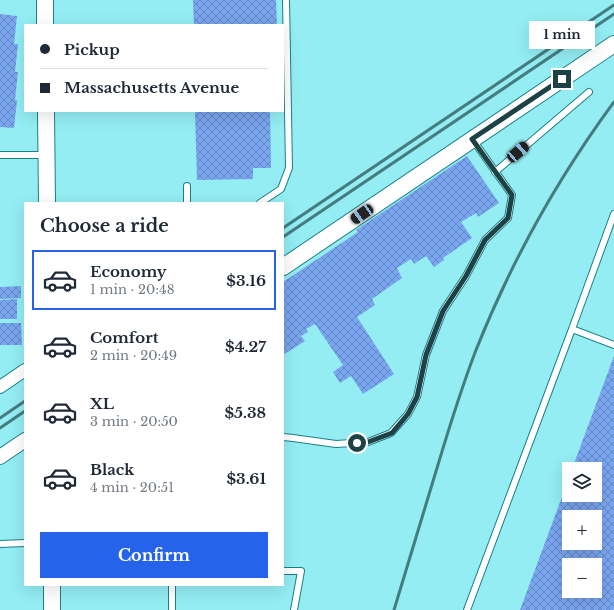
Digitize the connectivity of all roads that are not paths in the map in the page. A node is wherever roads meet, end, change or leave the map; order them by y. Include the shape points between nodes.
1 (45, 0) edge
2 (286, 0) edge
3 (45, 24) edge
4 (614, 44) edge
5 (589, 92) dead end
6 (46, 112) edge
7 (472, 139) junction
8 (0, 155) edge
9 (47, 155) junction
10 (495, 172) junction
11 (187, 186) dead end
12 (47, 202) edge
13 (187, 202) edge
14 (262, 202) edge
15 (614, 214) edge
16 (284, 266) edge
17 (572, 329) junction
18 (614, 345) edge
19 (24, 371) edge
20 (0, 388) edge
21 (284, 437) edge
22 (24, 441) edge
23 (0, 457) edge
24 (24, 543) edge
25 (0, 544) edge
26 (284, 570) edge
27 (52, 586) edge
28 (172, 586) edge
29 (52, 610) edge
30 (172, 610) edge
31 (294, 610) edge
32 (467, 610) edge

1 - 3 main road
2 - 14 lane via 289,168 281,189
4 - 7 main road
5 - 10 lane
6 - 9 main road
7 - 10 lane
7 - 16 main road
8 - 9 lane
9 - 12 main road
10 - 21 lane via 512,195 508,218 485,240 443,311 426,355 417,397 408,414 392,433 368,442 336,444
11 - 13 lane
15 - 17 lane
17 - 18 lane
17 - 32 lane
19 - 20 street
22 - 23 street
24 - 25 lane
26 - 31 lane via 301,571
27 - 29 main road
28 - 30 lane

